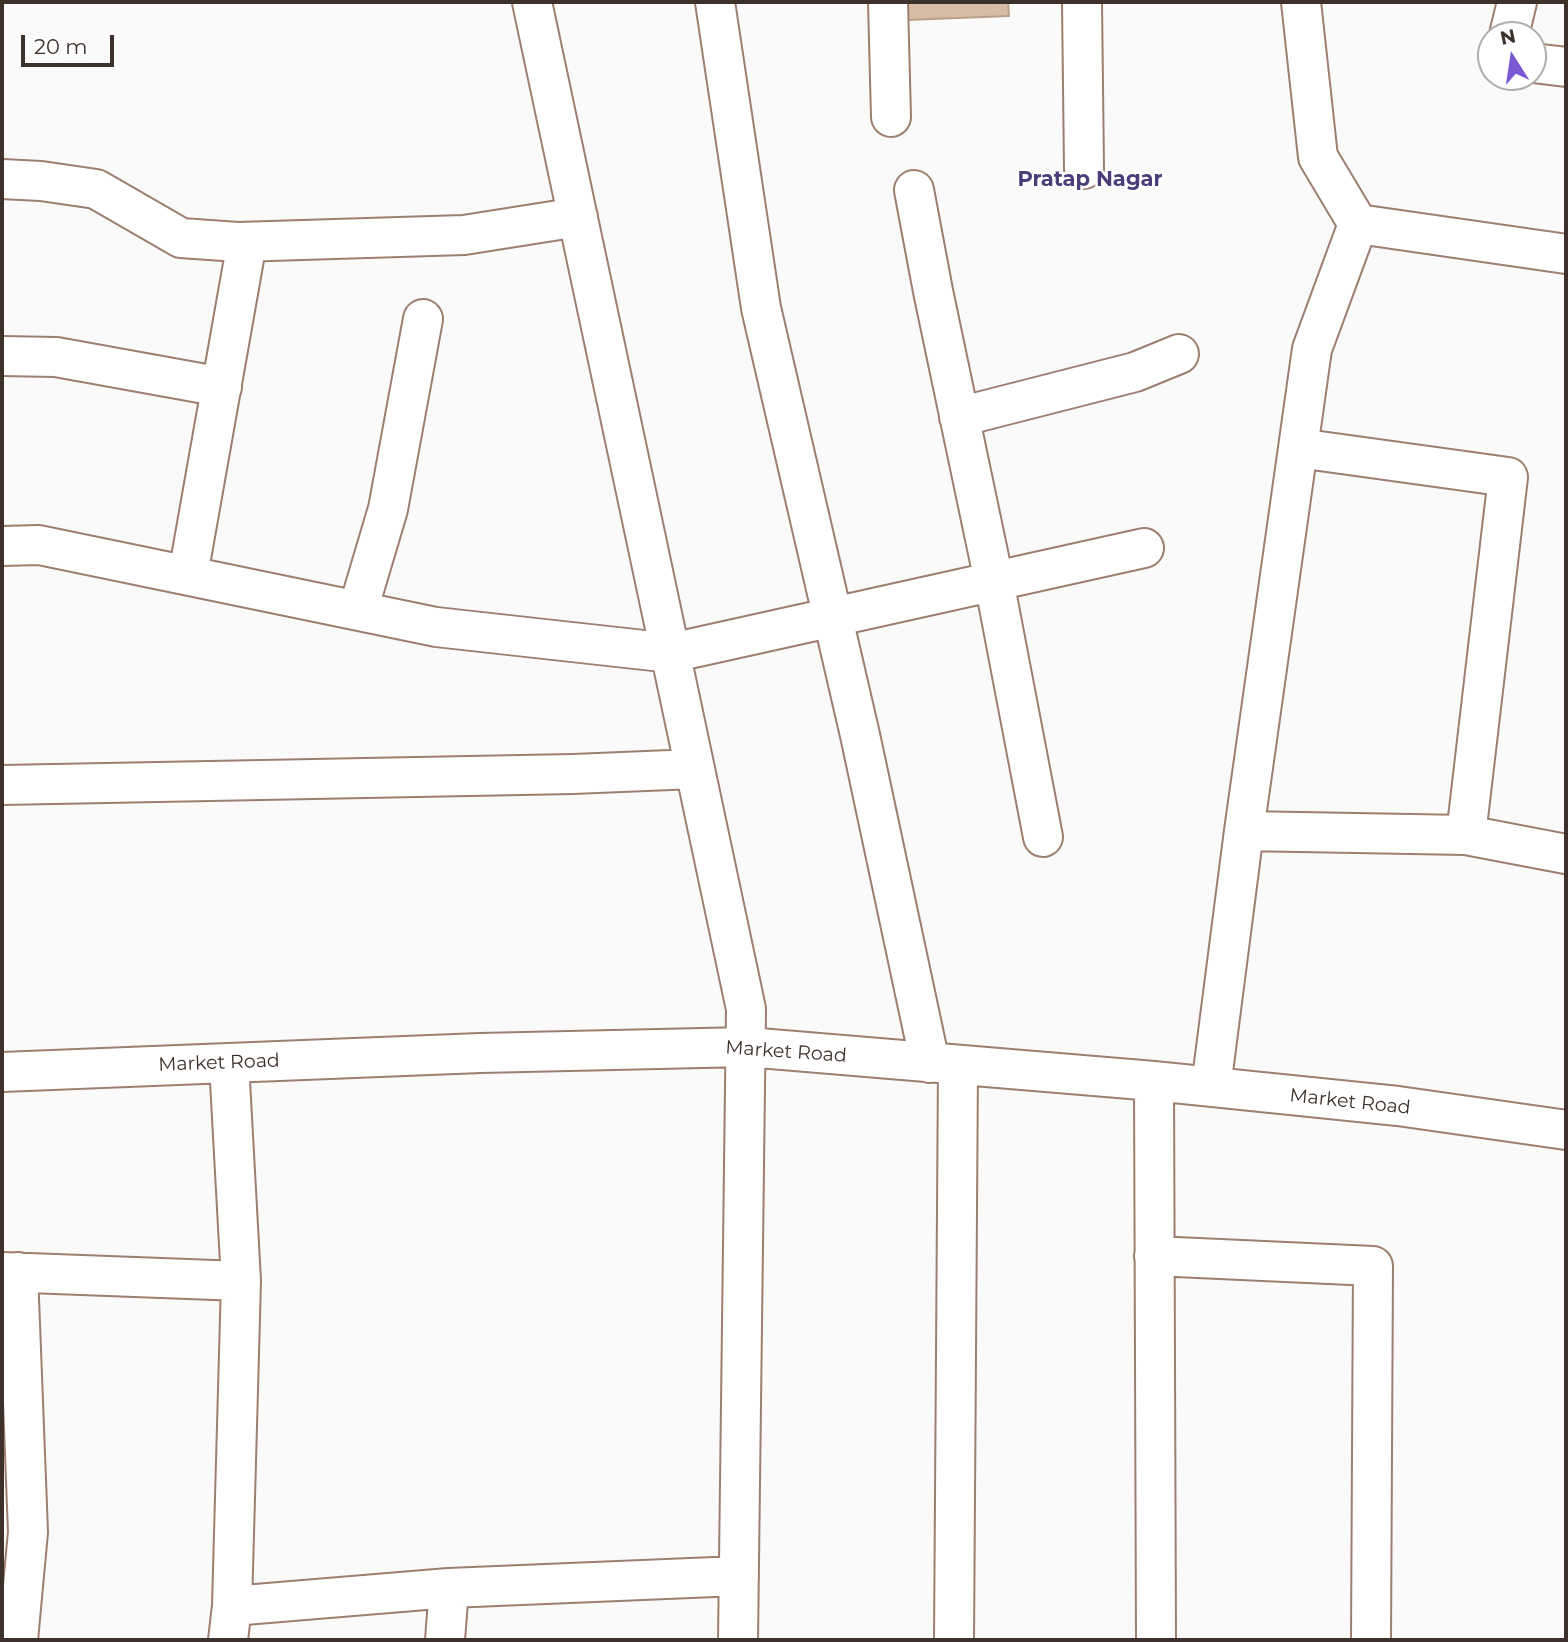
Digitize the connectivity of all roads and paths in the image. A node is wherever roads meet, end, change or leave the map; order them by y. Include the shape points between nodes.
1 (532, 2) edge
2 (715, 2) edge
3 (888, 2) edge
4 (1082, 2) edge
5 (1301, 2) edge
6 (1517, 2) edge
7 (1512, 21) edge
8 (1547, 65) edge
9 (1566, 67) edge
10 (891, 117) dead end
11 (1084, 169) dead end
12 (2, 179) edge
13 (914, 190) dead end
14 (578, 217) junction
15 (1359, 225) junction
16 (247, 242) junction
17 (1566, 254) edge
18 (423, 319) dead end
19 (1179, 354) dead end
20 (2, 356) edge
21 (222, 387) junction
22 (959, 417) junction
23 (1298, 448) junction
24 (2, 546) edge
25 (1144, 548) dead end
26 (188, 575) junction
27 (994, 581) junction
28 (358, 610) junction
29 (832, 615) junction
30 (671, 653) junction
31 (695, 769) junction
32 (2, 785) edge
33 (1244, 831) junction
34 (1466, 835) junction
35 (1043, 837) dead end
36 (1566, 854) edge
37 (747, 1047) junction
38 (229, 1063) junction
39 (944, 1065) junction
40 (2, 1072) edge
41 (1154, 1081) junction
42 (1211, 1087) junction
43 (1566, 1130) edge
44 (1154, 1256) junction
45 (10, 1272) edge
46 (241, 1281) junction
47 (15, 1532) edge
48 (739, 1576) junction
49 (449, 1588) junction
50 (230, 1623) edge
51 (18, 1640) edge
52 (445, 1640) edge
53 (738, 1640) edge
54 (954, 1640) edge
55 (1156, 1640) edge
56 (1371, 1640) edge

1 - 14 street
2 - 29 street via 761,308
3 - 10 street
4 - 11 street
5 - 15 street via 1318,157
6 - 7 street
8 - 9 street
12 - 16 street via 96,189 181,238
13 - 22 street
14 - 16 street via 464,234
14 - 30 street
15 - 17 street
15 - 23 street via 1312,349
16 - 21 street
18 - 28 street via 388,509
19 - 22 street via 1135,372
20 - 21 street via 56,357
21 - 26 street
22 - 27 street
23 - 33 street
23 - 34 street via 1508,477
24 - 26 street via 39,545
25 - 27 street
26 - 28 street
27 - 29 street
27 - 35 street
28 - 30 street via 436,627
29 - 30 street
29 - 39 street
30 - 31 street
31 - 32 street
31 - 37 street via 746,1009
33 - 34 street
33 - 42 street
34 - 36 street
37 - 38 street, Market Road
37 - 39 street, Market Road
37 - 48 street
38 - 40 street, Market Road
38 - 46 street
39 - 41 street, Market Road
39 - 54 street
41 - 42 street, Market Road
41 - 44 street
42 - 43 street, Market Road via 1398,1106
44 - 55 street
44 - 56 street via 1373,1266
45 - 46 street
45 - 47 street
46 - 50 street
47 - 51 street
48 - 49 street
48 - 53 street
49 - 50 street
49 - 52 street

